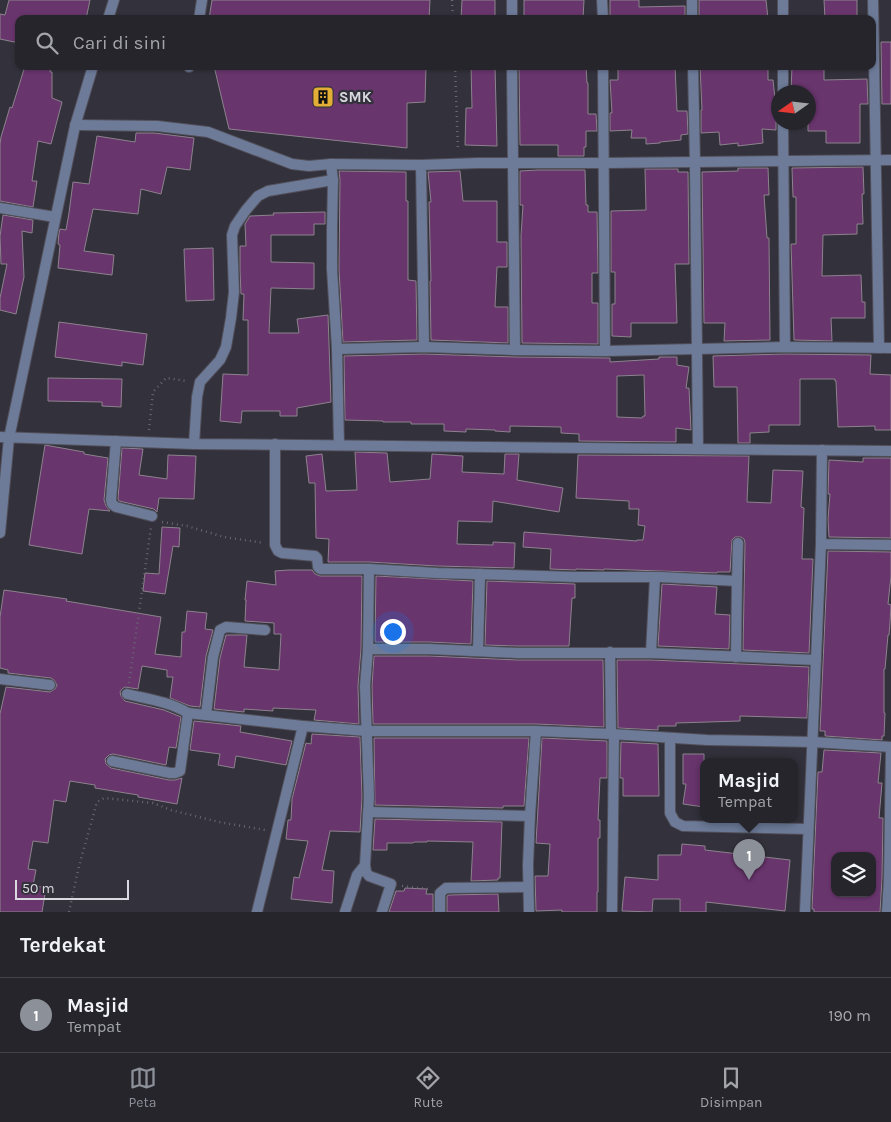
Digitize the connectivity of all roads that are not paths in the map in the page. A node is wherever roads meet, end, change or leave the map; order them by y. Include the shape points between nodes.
1 (114, 0) edge
2 (202, 0) edge
3 (512, 0) edge
4 (602, 0) edge
5 (692, 0) edge
6 (783, 0) edge
7 (873, 0) edge
8 (109, 15) edge
9 (200, 15) edge
10 (512, 15) edge
11 (602, 15) edge
12 (692, 15) edge
13 (783, 15) edge
14 (873, 15) edge
15 (93, 70) edge
16 (512, 70) edge
17 (603, 70) edge
18 (693, 70) edge
19 (783, 70) edge
20 (874, 70) edge
21 (783, 85) edge
22 (75, 125) junction
23 (783, 130) edge
24 (876, 160) junction
25 (891, 160) edge
26 (783, 161) junction
27 (514, 162) junction
28 (695, 162) junction
29 (604, 163) junction
30 (331, 164) junction
31 (421, 165) junction
32 (333, 180) junction
33 (0, 208) edge
34 (55, 217) junction
35 (424, 347) junction
36 (785, 347) junction
37 (879, 348) junction
38 (891, 348) edge
39 (337, 349) junction
40 (515, 350) junction
41 (697, 350) junction
42 (605, 351) junction
43 (4, 438) edge
44 (116, 441) junction
45 (194, 444) junction
46 (274, 444) junction
47 (339, 445) junction
48 (698, 448) junction
49 (822, 450) junction
50 (891, 451) edge
51 (152, 516) road end
52 (0, 533) edge
53 (738, 542) dead end
54 (821, 544) junction
55 (891, 545) edge
56 (369, 570) junction
57 (480, 574) junction
58 (655, 577) junction
59 (737, 581) junction
60 (265, 630) dead end
61 (368, 649) junction
62 (478, 651) junction
63 (610, 652) junction
64 (652, 652) junction
65 (736, 657) junction
66 (816, 660) junction
67 (0, 679) edge
68 (50, 685) dead end
69 (127, 694) road end
70 (188, 713) junction
71 (206, 715) junction
72 (302, 726) junction
73 (366, 731) junction
74 (536, 731) junction
75 (612, 734) junction
76 (670, 738) junction
77 (813, 742) junction
78 (891, 747) edge
79 (112, 761) dead end
80 (891, 793) edge
81 (369, 812) junction
82 (530, 816) junction
83 (808, 828) junction
84 (365, 864) junction
85 (890, 879) edge
86 (528, 887) junction
87 (257, 912) edge
88 (345, 912) edge
89 (382, 912) edge
90 (440, 912) edge
91 (529, 912) edge
92 (612, 912) edge
93 (805, 912) edge
94 (887, 912) edge

1 - 8 street
2 - 9 street
3 - 10 street
4 - 11 street
5 - 12 street
6 - 13 street
7 - 14 street
15 - 22 street
16 - 27 street
17 - 29 street
18 - 28 street
19 - 21 street
20 - 24 street
22 - 30 street via 157,126 208,132 292,164
22 - 34 street
23 - 26 street
24 - 25 street
24 - 26 street
24 - 37 street
26 - 28 street
26 - 36 street
27 - 29 street
27 - 31 street
27 - 40 street
28 - 29 street
28 - 41 street
29 - 42 street
30 - 31 street
30 - 32 street
31 - 35 street
32 - 39 street via 332,260
32 - 45 street via 268,191 258,196 235,226 232,235 234,292 226,347 220,360 200,382
33 - 34 street
34 - 43 street
35 - 39 street
35 - 40 street
36 - 37 street
36 - 41 street
37 - 38 street
39 - 47 street
40 - 42 street
41 - 42 street
41 - 48 street
43 - 44 street
43 - 52 street
44 - 45 street
44 - 51 street via 112,504
45 - 46 street
46 - 47 street
46 - 56 street via 275,545 278,550 282,554 316,556 320,569
47 - 48 street
48 - 49 street
49 - 50 street
49 - 54 street
53 - 59 street
54 - 55 street
54 - 66 street
56 - 57 street
56 - 61 street
57 - 58 street
57 - 62 street
58 - 59 street
58 - 64 street
59 - 65 street
60 - 71 street via 226,627 220,630 213,657
61 - 62 street
61 - 73 street
62 - 63 street
63 - 64 street
63 - 75 street
64 - 65 street
65 - 66 street
66 - 77 street
67 - 68 street
69 - 70 street via 170,704
70 - 71 street
70 - 79 street via 178,773
71 - 72 street
72 - 73 street
72 - 87 street
73 - 74 street
73 - 81 street
74 - 75 street
74 - 82 street
75 - 76 street
75 - 92 street
76 - 77 street
76 - 83 street via 670,813 675,822 683,826
77 - 78 street
77 - 83 street
78 - 80 street
80 - 85 street
81 - 82 street
81 - 84 street
82 - 86 street
83 - 93 street
84 - 88 street via 357,876
84 - 89 street via 369,876 391,884
85 - 94 street
86 - 90 street via 446,888 440,893
86 - 91 street

